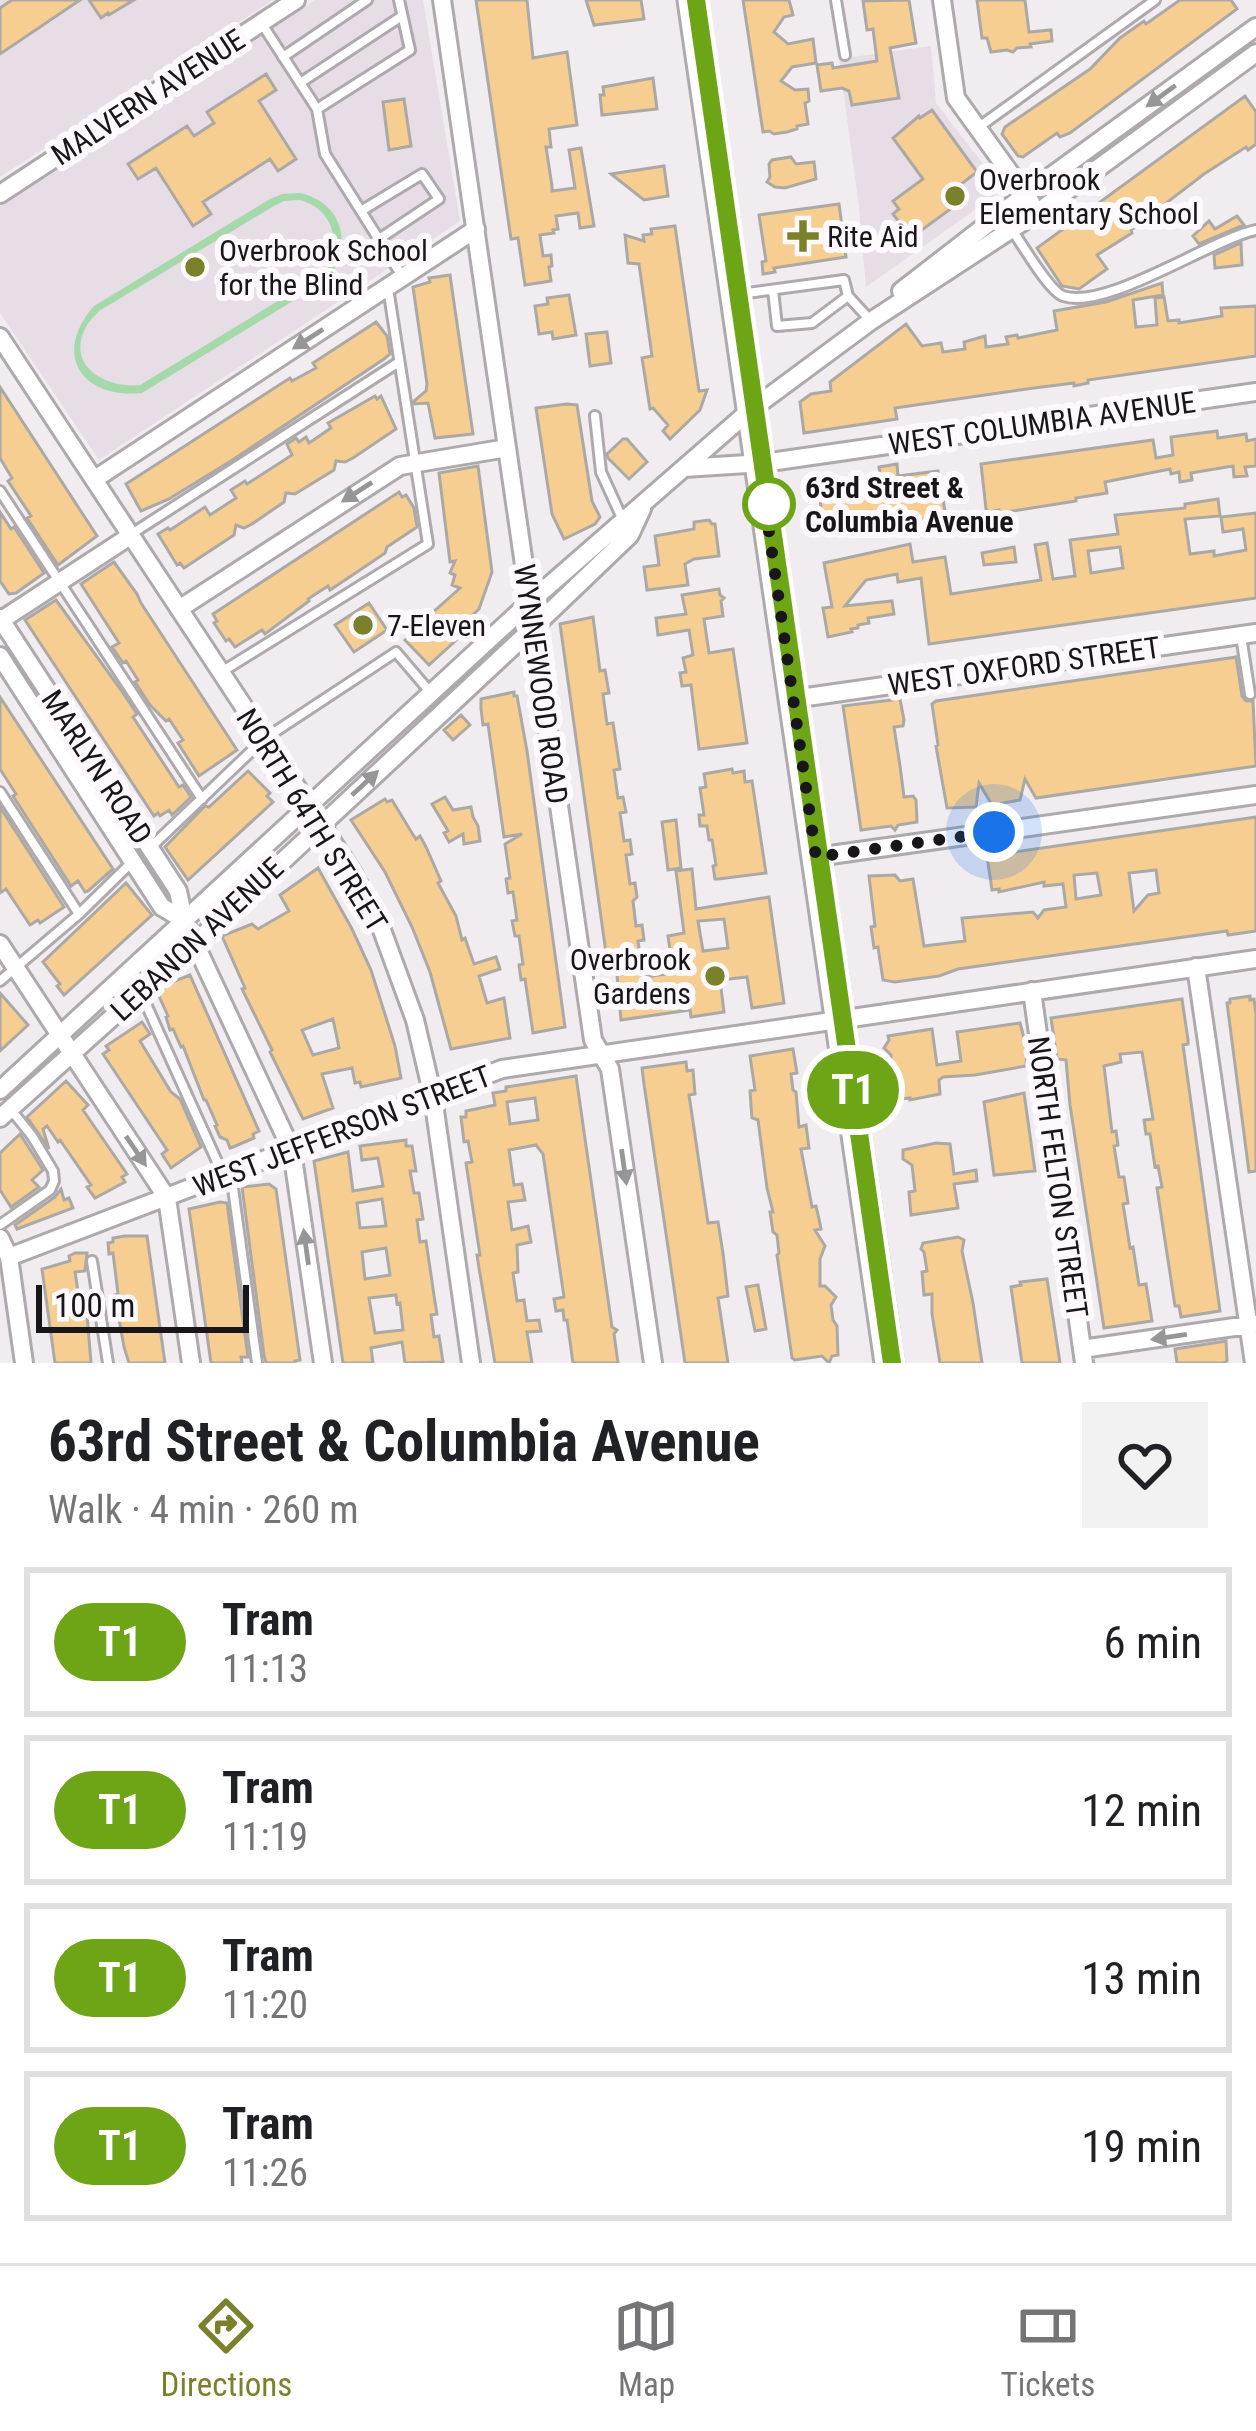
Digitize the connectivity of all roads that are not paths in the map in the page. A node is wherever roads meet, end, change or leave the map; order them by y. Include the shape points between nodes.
1 (296, 0) edge
2 (368, 0) edge
3 (399, 0) edge
4 (442, 0) edge
5 (692, 0) edge
6 (836, 0) edge
7 (942, 0) edge
8 (1155, 0) edge
9 (402, 16) junction
10 (261, 23) junction
11 (1256, 27) edge
12 (1256, 53) edge
13 (845, 55) dead end
14 (283, 57) junction
15 (1202, 67) junction
16 (300, 83) junction
17 (1214, 84) junction
18 (317, 109) junction
19 (977, 128) junction
20 (0, 194) edge
21 (1025, 195) junction
22 (361, 211) junction
23 (1038, 212) junction
24 (476, 229) junction
25 (1012, 230) junction
26 (1256, 230) edge
27 (379, 239) junction
28 (395, 281) junction
29 (773, 290) junction
30 (735, 295) junction
31 (848, 296) junction
32 (871, 321) junction
33 (0, 338) edge
34 (400, 362) junction
35 (1256, 392) edge
36 (751, 409) junction
37 (595, 416) dead end
38 (507, 448) junction
39 (417, 462) junction
40 (759, 464) junction
41 (685, 468) junction
42 (95, 479) junction
43 (0, 490) edge
44 (645, 504) junction
45 (623, 519) junction
46 (130, 536) junction
47 (59, 582) junction
48 (530, 602) junction
49 (179, 609) junction
50 (0, 620) edge
51 (532, 628) junction
52 (1248, 634) edge
53 (0, 656) edge
54 (220, 673) junction
55 (431, 693) junction
56 (1250, 694) dead end
57 (793, 700) junction
58 (390, 732) junction
59 (264, 739) junction
60 (404, 747) junction
61 (0, 792) edge
62 (1256, 794) edge
63 (202, 799) junction
64 (309, 807) junction
65 (321, 824) junction
66 (150, 848) junction
67 (816, 857) junction
68 (133, 861) junction
69 (80, 914) junction
70 (184, 920) junction
71 (0, 944) edge
72 (195, 944) junction
73 (1256, 959) edge
74 (15, 968) junction
75 (1196, 968) junction
76 (0, 982) edge
77 (1032, 991) junction
78 (140, 992) junction
79 (839, 1019) junction
80 (58, 1035) junction
81 (71, 1054) junction
82 (601, 1054) junction
83 (0, 1090) edge
84 (433, 1097) junction
85 (5, 1114) edge
86 (292, 1150) junction
87 (224, 1177) junction
88 (166, 1198) junction
89 (0, 1225) edge
90 (0, 1238) edge
91 (9, 1258) junction
92 (92, 1261) dead end
93 (1252, 1325) edge
94 (1083, 1356) edge
95 (24, 1363) edge
96 (108, 1363) edge
97 (191, 1363) edge
98 (257, 1363) edge
99 (322, 1363) edge
100 (471, 1363) edge
101 (652, 1363) edge
102 (889, 1363) edge
103 (1254, 1363) edge

1 - 10 street, MALVERN AVENUE
2 - 14 lane
3 - 9 lane
4 - 24 street, WYNNEWOOD ROAD
5 - 30 main road
6 - 13 lane
7 - 19 street via 956,98
8 - 19 lane
9 - 16 lane
9 - 18 lane via 410,50
10 - 14 lane
10 - 20 street, MALVERN AVENUE
11 - 15 street, LEBANON AVENUE
12 - 17 street, LEBANON AVENUE
14 - 16 lane
15 - 17 lane
15 -> 21 street, LEBANON AVENUE
16 - 18 lane
17 - 23 street, LEBANON AVENUE
18 - 22 lane via 326,154
19 - 21 street
21 - 23 street
21 - 32 street, LEBANON AVENUE
22 - 27 lane
22 - 27 lane via 422,174 439,199
23 - 25 street, LEBANON AVENUE
24 - 28 street
24 - 38 street, WYNNEWOOD ROAD
25 - 26 lane via 1057,294 1070,297 1134,284
25 - 32 street, LEBANON AVENUE
27 - 28 lane
28 - 34 lane
28 -> 42 street
29 - 30 lane
29 - 31 lane via 844,280
29 - 31 lane via 777,326 812,323
30 - 36 main road
31 - 32 lane
32 - 36 street, LEBANON AVENUE
33 - 42 street, NORTH 64TH STREET
34 - 39 lane
34 - 46 lane
35 - 40 street, WEST COLUMBIA AVENUE
36 - 40 main road
36 - 41 street, LEBANON AVENUE
37 - 45 lane via 601,472
38 - 39 street
38 - 48 street, WYNNEWOOD ROAD
39 -> 49 street via 376,480
39 - 54 lane via 428,544
40 - 41 street, WEST COLUMBIA AVENUE
40 - 57 main road
41 - 44 street, LEBANON AVENUE
42 - 46 street, NORTH 64TH STREET
43 - 47 lane
44 - 45 street, LEBANON AVENUE
44 - 51 street, LEBANON AVENUE via 630,535
45 - 48 street, LEBANON AVENUE
46 - 47 street
46 - 49 street, NORTH 64TH STREET
47 - 50 street
47 - 63 lane
48 - 51 street, WYNNEWOOD ROAD
48 - 55 street, LEBANON AVENUE
49 - 54 street, NORTH 64TH STREET
50 - 66 street, MARLYN ROAD
51 - 60 street, LEBANON AVENUE
51 - 82 street, WYNNEWOOD ROAD
52 - 56 lane
52 - 57 street, WEST OXFORD STREET
53 - 68 street, MARLYN ROAD
54 - 59 street, NORTH 64TH STREET
55 - 58 street, LEBANON AVENUE
55 - 59 lane via 396,652
57 - 67 main road
58 - 60 street
58 - 64 street, LEBANON AVENUE
59 - 63 lane
59 - 64 street, NORTH 64TH STREET
65 -> 60 street, LEBANON AVENUE
61 - 69 lane
62 - 67 street
63 - 66 lane
64 - 65 street, NORTH 64TH STREET
64 - 70 street, LEBANON AVENUE
65 - 72 street, LEBANON AVENUE
65 - 84 street, NORTH 64TH STREET via 396,962
66 - 70 street, MARLYN ROAD via 178,891
67 - 79 main road
68 - 69 lane
68 - 70 street, MARLYN ROAD via 162,907
69 - 74 lane
70 - 72 street, MARLYN ROAD
70 - 80 street, LEBANON AVENUE
71 - 74 street
72 - 78 street, LEBANON AVENUE
72 - 86 street, MARLYN ROAD
73 - 75 street, WEST JEFFERSON STREET
74 - 76 lane
74 - 80 street
75 - 77 street, WEST JEFFERSON STREET
75 - 93 street
77 - 79 street, WEST JEFFERSON STREET
77 - 94 street, NORTH FELTON STREET
78 - 81 street, LEBANON AVENUE
78 - 87 lane
79 - 82 street, WEST JEFFERSON STREET
79 - 102 main road
80 - 81 street
80 - 83 street, LEBANON AVENUE
81 - 85 street, LEBANON AVENUE
81 -> 88 street
82 - 84 street, WEST JEFFERSON STREET via 502,1069
82 -> 101 street, WYNNEWOOD ROAD via 610,1069
84 - 86 street, WEST JEFFERSON STREET
84 - 100 street, NORTH 64TH STREET
85 - 89 lane via 32,1136 54,1181
86 - 87 street, WEST JEFFERSON STREET
99 -> 86 street, MARLYN ROAD
87 - 88 street, WEST JEFFERSON STREET
87 - 98 lane via 233,1188
88 - 91 street, WEST JEFFERSON STREET
88 - 97 street
90 - 91 street
91 - 95 street
92 - 96 lane
93 -> 94 street
93 - 103 street

